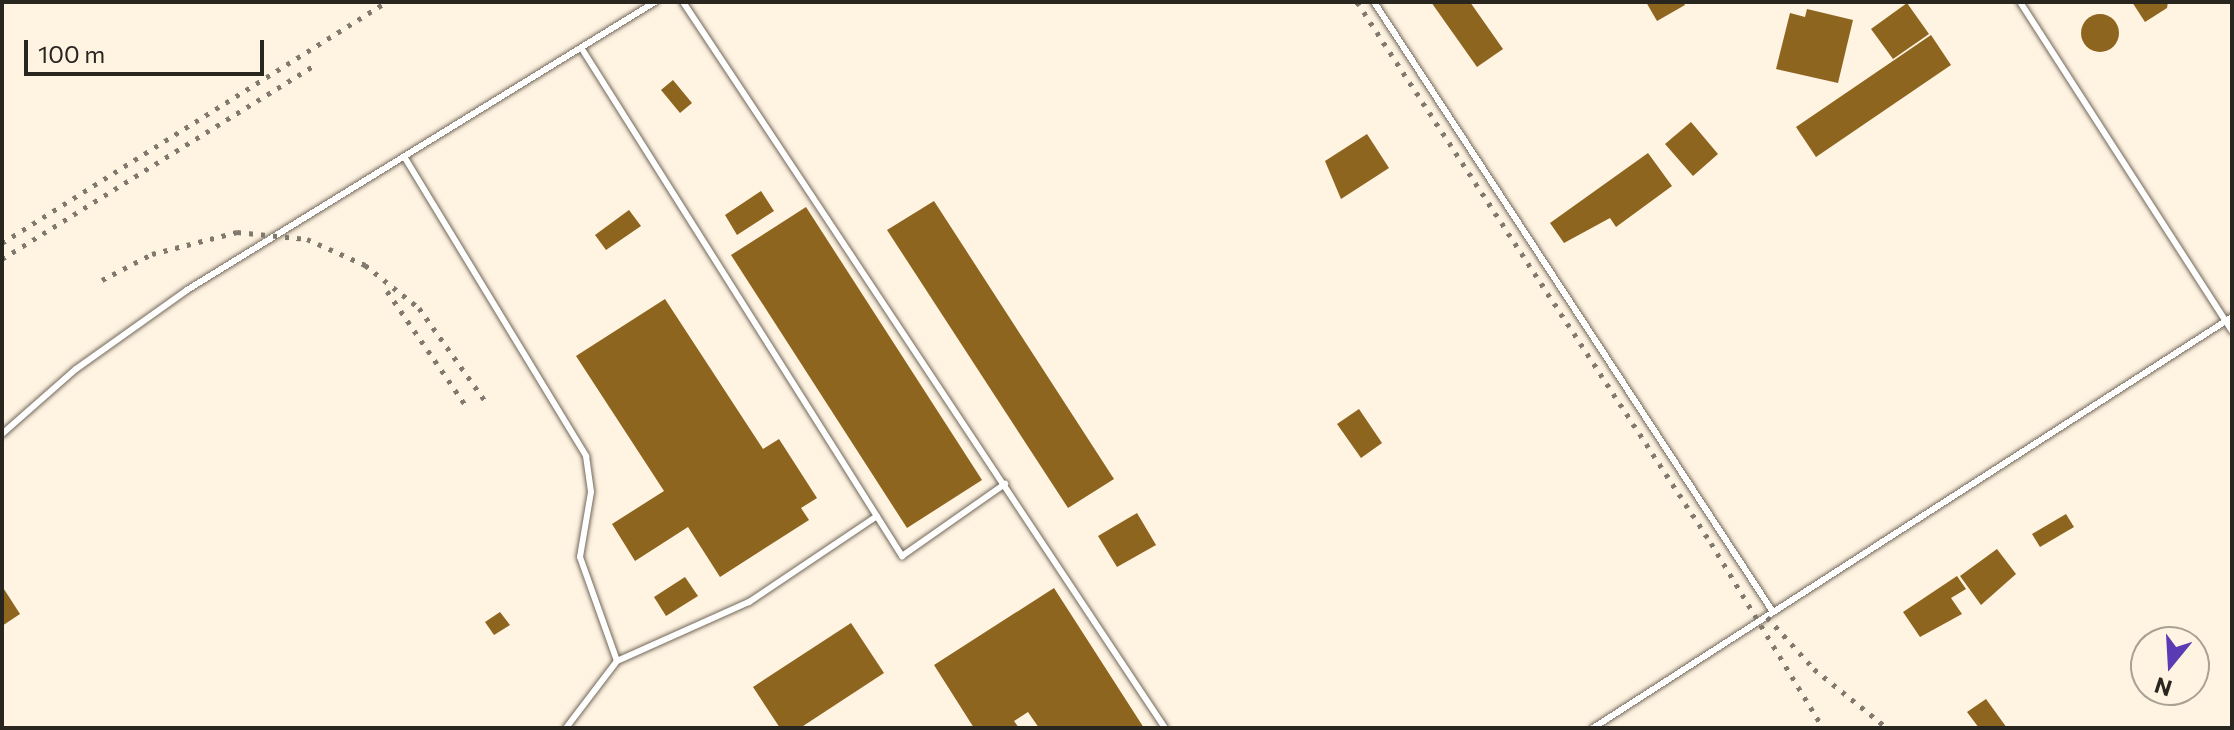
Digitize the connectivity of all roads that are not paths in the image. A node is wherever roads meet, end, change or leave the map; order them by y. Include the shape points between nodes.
1 (655, 2) edge
2 (683, 2) edge
3 (1374, 2) edge
4 (2020, 2) edge
5 (582, 49) junction
6 (405, 158) junction
7 (2229, 319) edge
8 (2232, 331) edge
9 (2, 434) edge
10 (1005, 484) junction
11 (877, 516) junction
12 (1773, 612) junction
13 (617, 661) junction
14 (566, 728) edge
15 (1165, 728) edge
16 (1593, 728) edge

1 - 5 lane
2 - 10 lane
3 - 12 lane
4 - 7 lane
5 - 6 lane
5 - 11 lane
6 - 9 lane via 187,290 76,369
6 - 13 lane via 586,456 591,492 580,557
7 - 8 lane
7 - 12 lane
10 - 11 lane via 902,556
10 - 15 lane
11 - 13 lane via 749,602
12 - 16 lane
13 - 14 lane

